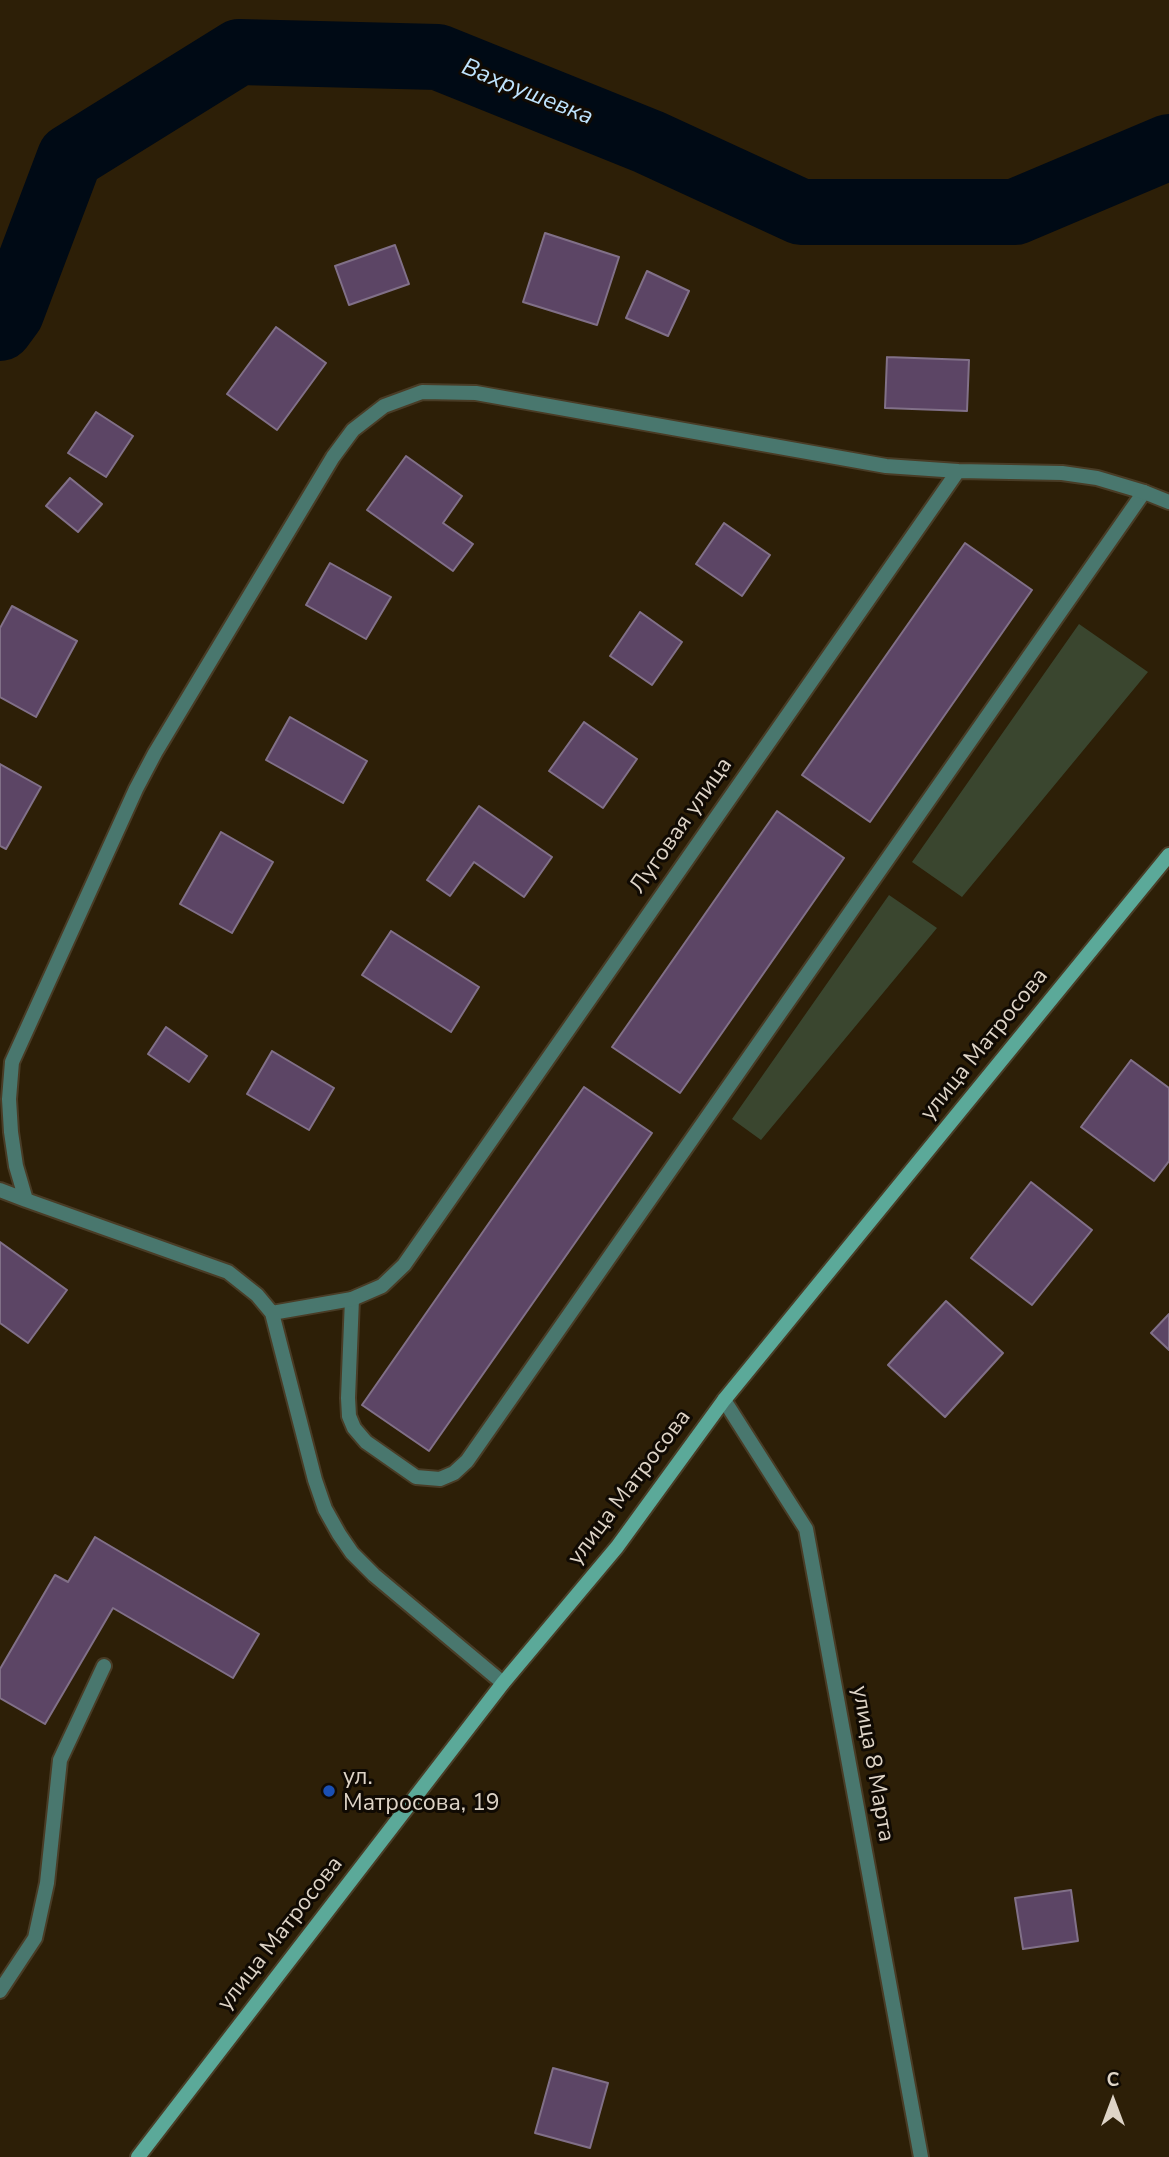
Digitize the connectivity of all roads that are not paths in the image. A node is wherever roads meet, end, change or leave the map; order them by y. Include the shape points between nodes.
1 (958, 471) junction
2 (1144, 492) junction
3 (1169, 502) edge
4 (1169, 855) edge
5 (0, 1189) edge
6 (26, 1200) junction
7 (352, 1299) junction
8 (272, 1313) junction
9 (724, 1400) junction
10 (104, 1666) dead end
11 (503, 1684) junction
12 (0, 1991) edge
13 (138, 2157) edge
14 (922, 2157) edge

1 - 2 street via 1062,473
1 - 6 street via 886,466 476,393 422,392 384,406 363,422 333,457 155,753 12,1062 10,1132
1 - 7 street, Луговая улица via 404,1265 382,1286
2 - 3 street
2 - 7 street via 467,1461 454,1473 440,1479 416,1477 366,1442 354,1428 348,1398
4 - 9 street, улица Матросова
5 - 6 street
6 - 8 street via 228,1272
7 - 8 street, Луговая улица
8 - 11 street via 315,1480 339,1534 374,1575
9 - 11 street, улица Матросова via 617,1547
9 - 14 street, улица 8 Марта via 806,1529
10 - 12 street via 60,1760 47,1883 35,1938
11 - 13 street, улица Матросова

